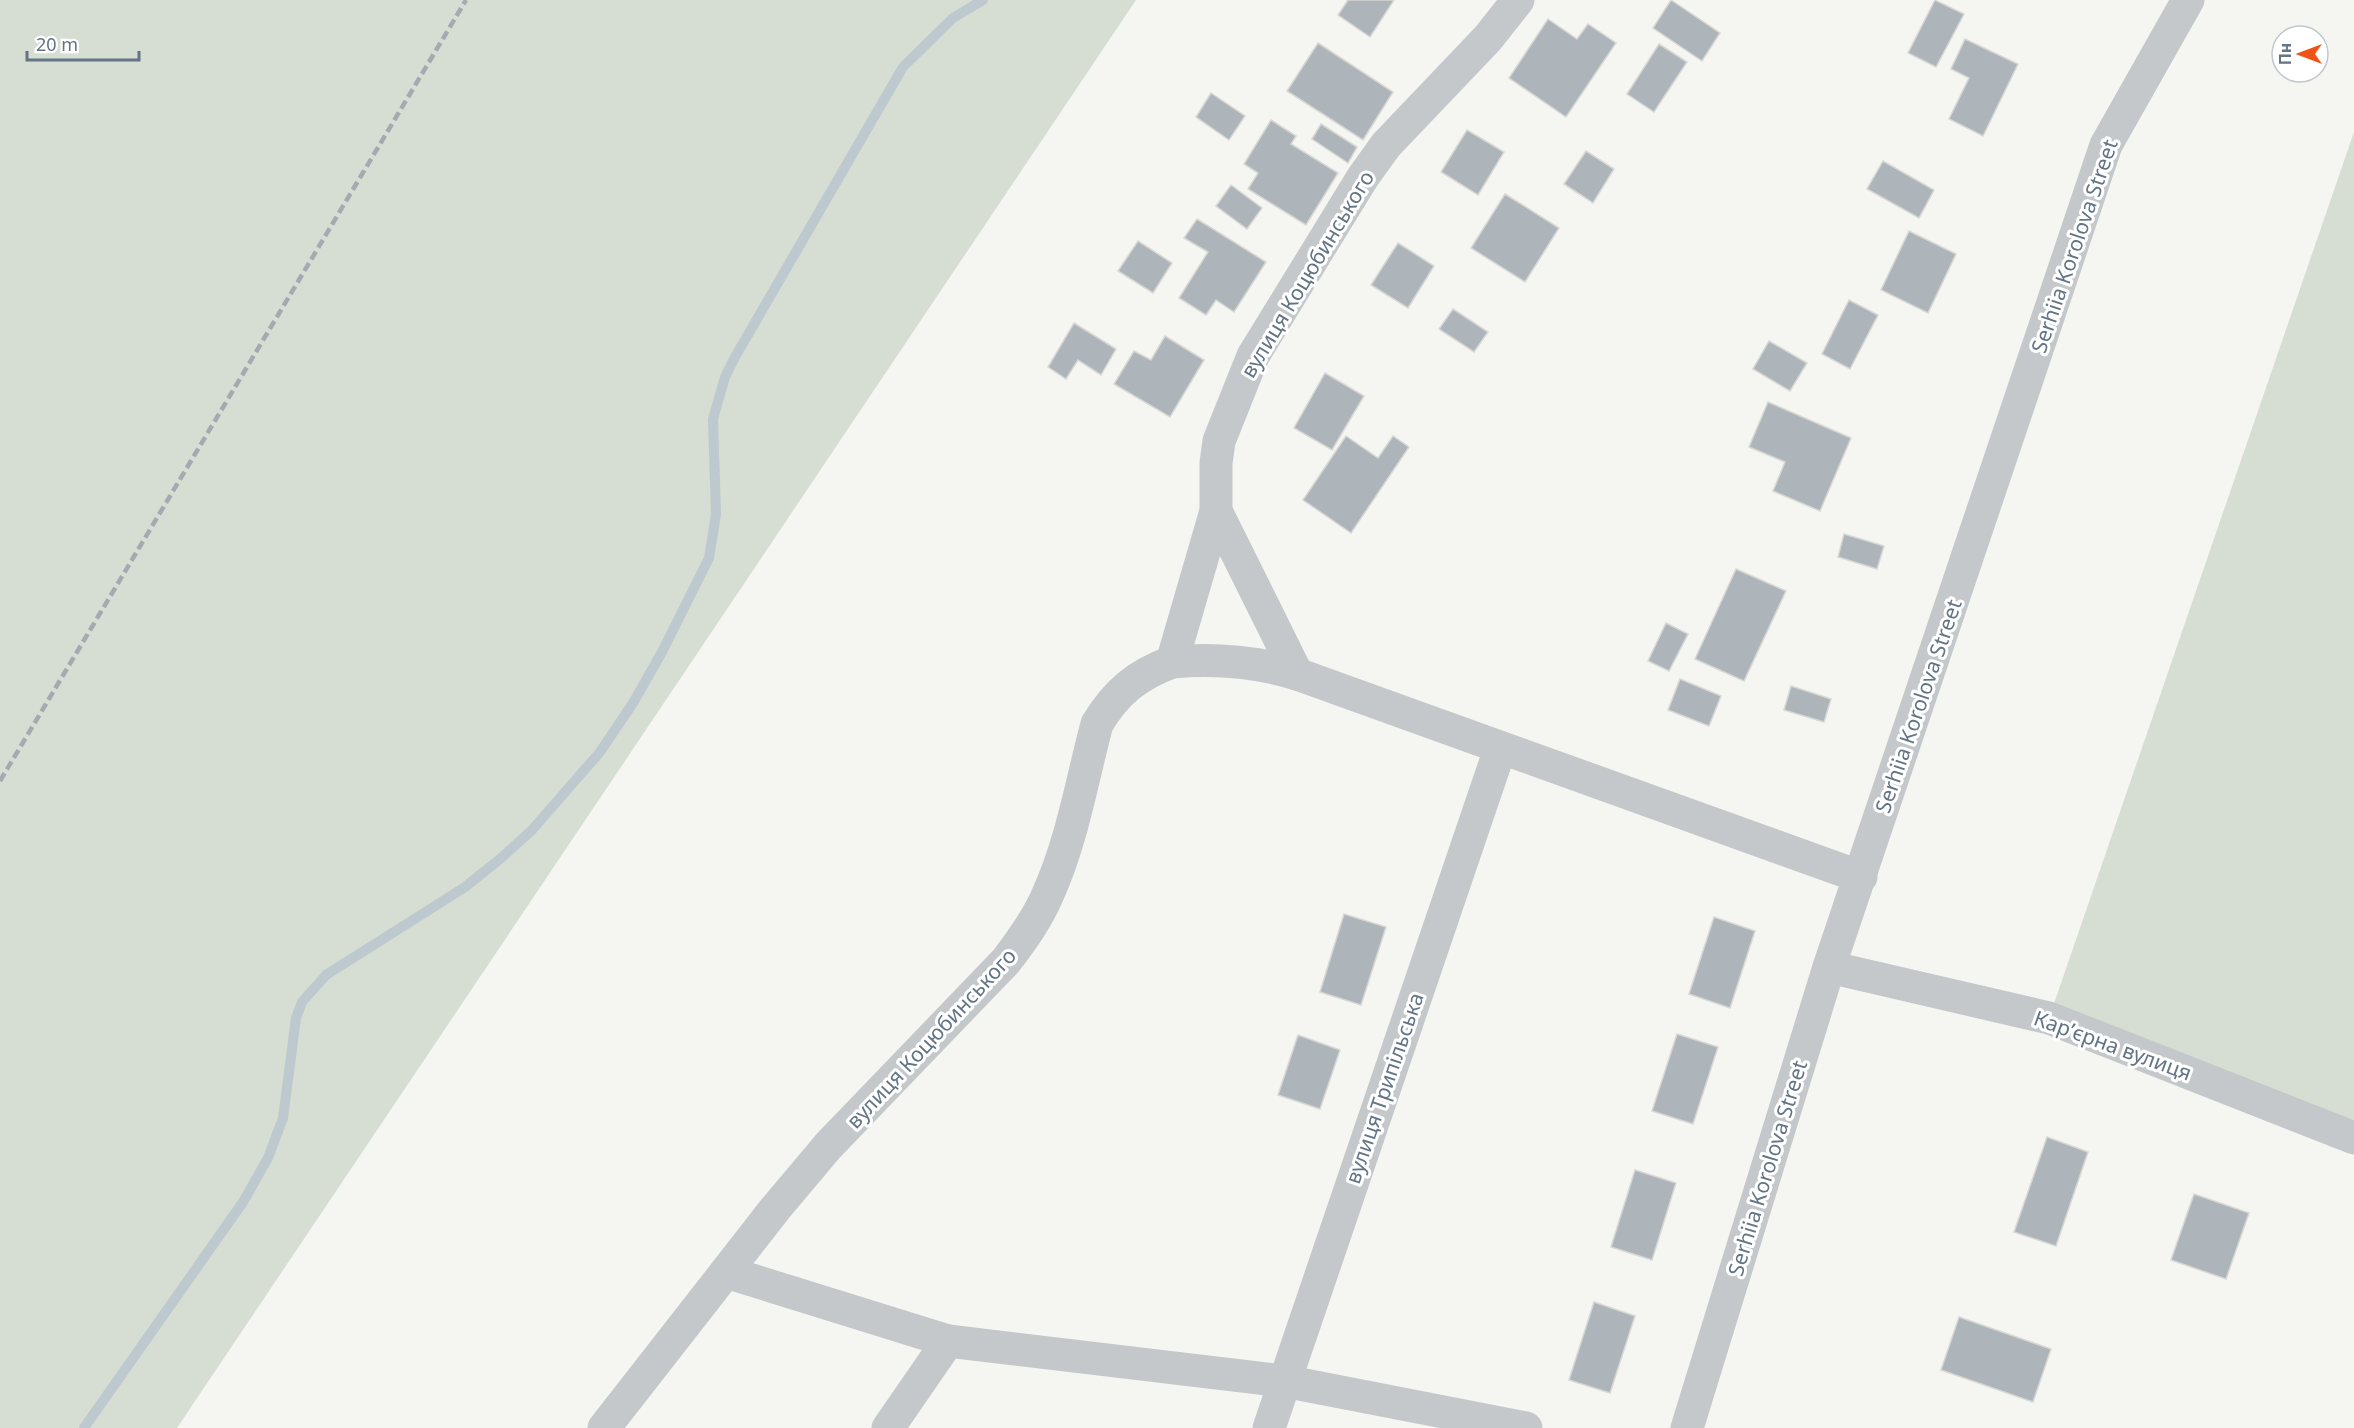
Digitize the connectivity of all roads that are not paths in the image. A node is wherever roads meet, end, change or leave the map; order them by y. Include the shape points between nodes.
1 (1518, 0) edge
2 (2188, 0) edge
3 (1216, 511) junction
4 (1172, 662) junction
5 (1297, 674) junction
6 (1500, 749) junction
7 (1861, 877) junction
8 (1829, 967) junction
9 (2354, 1138) edge
10 (726, 1272) junction
11 (948, 1341) junction
12 (1284, 1381) junction
13 (604, 1428) edge
14 (888, 1428) edge
15 (1269, 1428) edge
16 (1526, 1428) edge
17 (1687, 1428) edge

1 - 3 street, вулиця Коцюбинського via 1488,38 1386,146 1253,356 1220,441
2 - 7 street, Serhiia Korolova Street via 2106,146
3 - 4 street, вулиця Коцюбинського
3 - 5 street
4 - 5 street via 1233,660
4 - 10 street, вулиця Коцюбинського via 1125,686 1097,724 1059,866 1022,941 828,1146
5 - 6 street
6 - 7 street
6 - 12 street, вулиця Трипільська
7 - 8 street, Serhiia Korolova Street
8 - 9 street, Карʼєрна вулиця via 2049,1018
8 - 17 street, Serhiia Korolova Street
10 - 11 street
10 - 13 street, вулиця Коцюбинського
11 - 12 street
11 - 14 street
12 - 15 street, вулиця Трипільська
12 - 16 street

